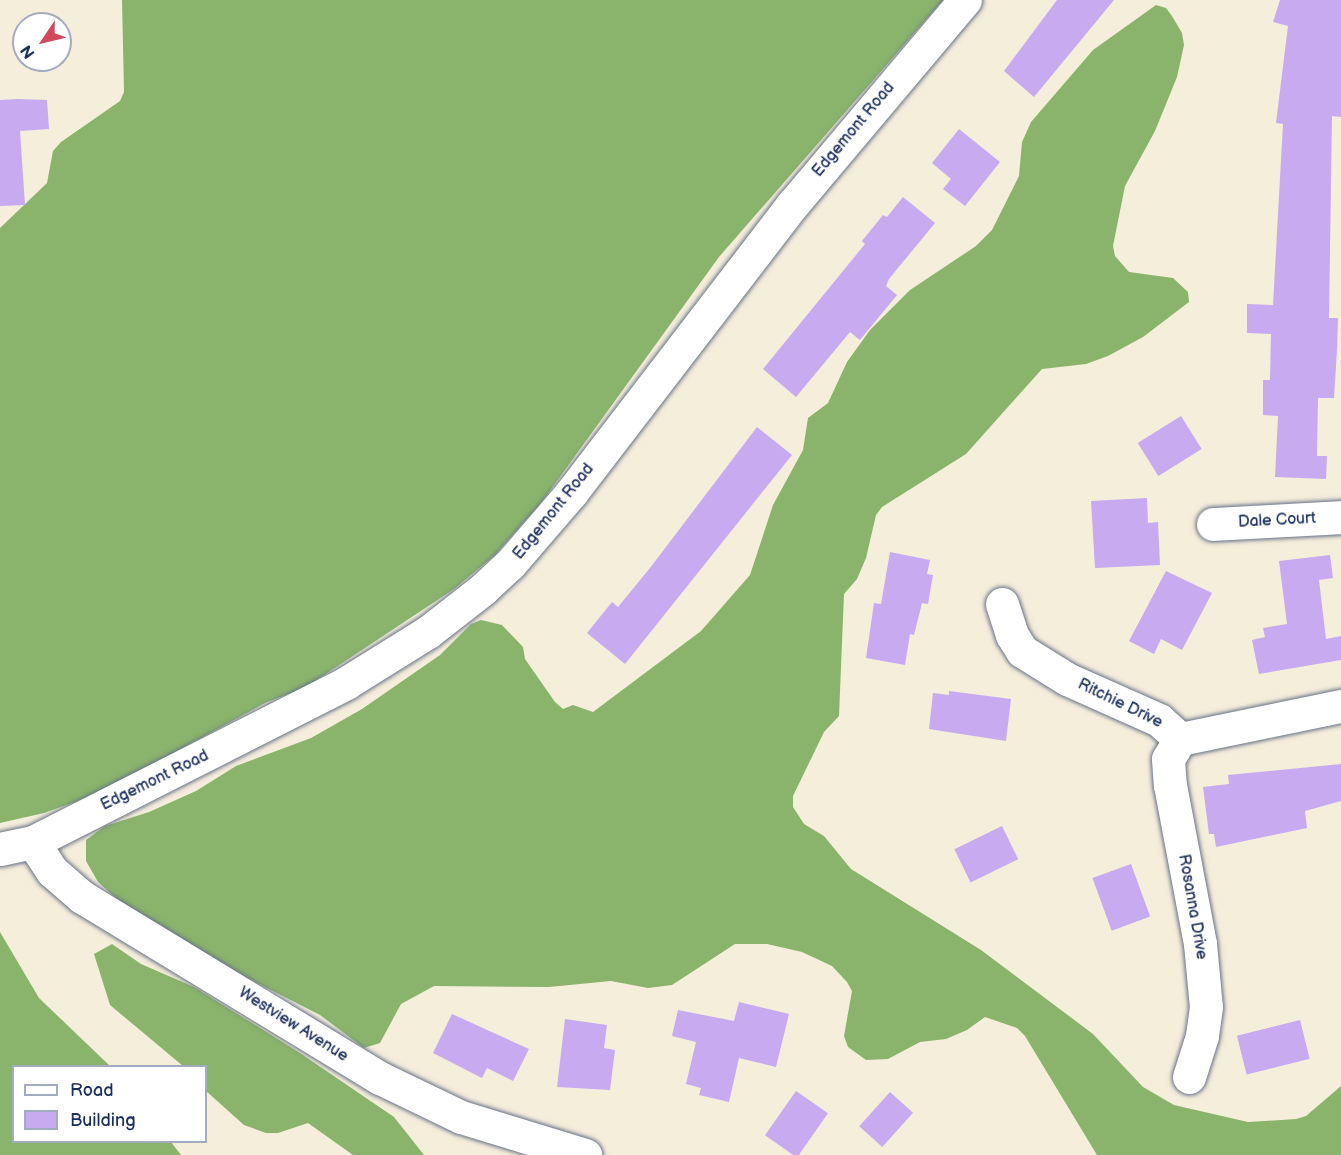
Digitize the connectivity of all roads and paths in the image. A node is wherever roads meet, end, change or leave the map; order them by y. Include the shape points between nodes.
1 (965, 0) edge
2 (1341, 517) edge
3 (1213, 524) dead end
4 (1002, 604) dead end
5 (1341, 706) edge
6 (1180, 739) junction
7 (33, 842) junction
8 (0, 849) edge
9 (1190, 1077) dead end
10 (585, 1155) edge

1 - 7 street, Edgemont Road via 780,220 571,493 510,564 483,589 428,632 346,683
2 - 3 street, Dale Court
4 - 6 street, Ritchie Drive via 1022,651 1067,679 1160,720
5 - 6 street, Ritchie Drive
6 - 9 street, Rosanna Drive via 1168,759 1200,944 1206,1007
7 - 8 street, Edgemont Road
7 - 10 street, Westview Avenue via 52,871 82,897 380,1078 461,1117

